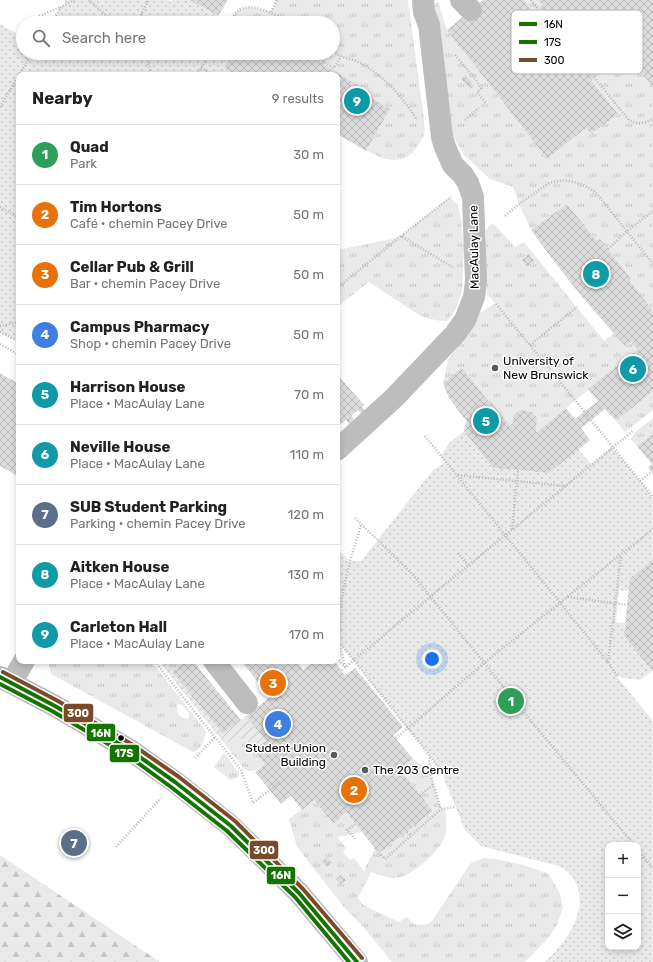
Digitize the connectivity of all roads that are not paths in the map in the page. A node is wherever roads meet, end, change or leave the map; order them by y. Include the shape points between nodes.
1 (423, 0) edge
2 (340, 447) edge
3 (21, 664) edge
4 (216, 664) edge
5 (6, 680) edge
6 (248, 703) dead end
7 (357, 962) edge

1 - 2 street, MacAulay Lane via 429,25 442,137 453,164 468,183 474,197 474,297 465,320 455,334 401,391
3 - 5 street
4 - 6 street
5 - 7 street via 130,750 231,826 299,893

